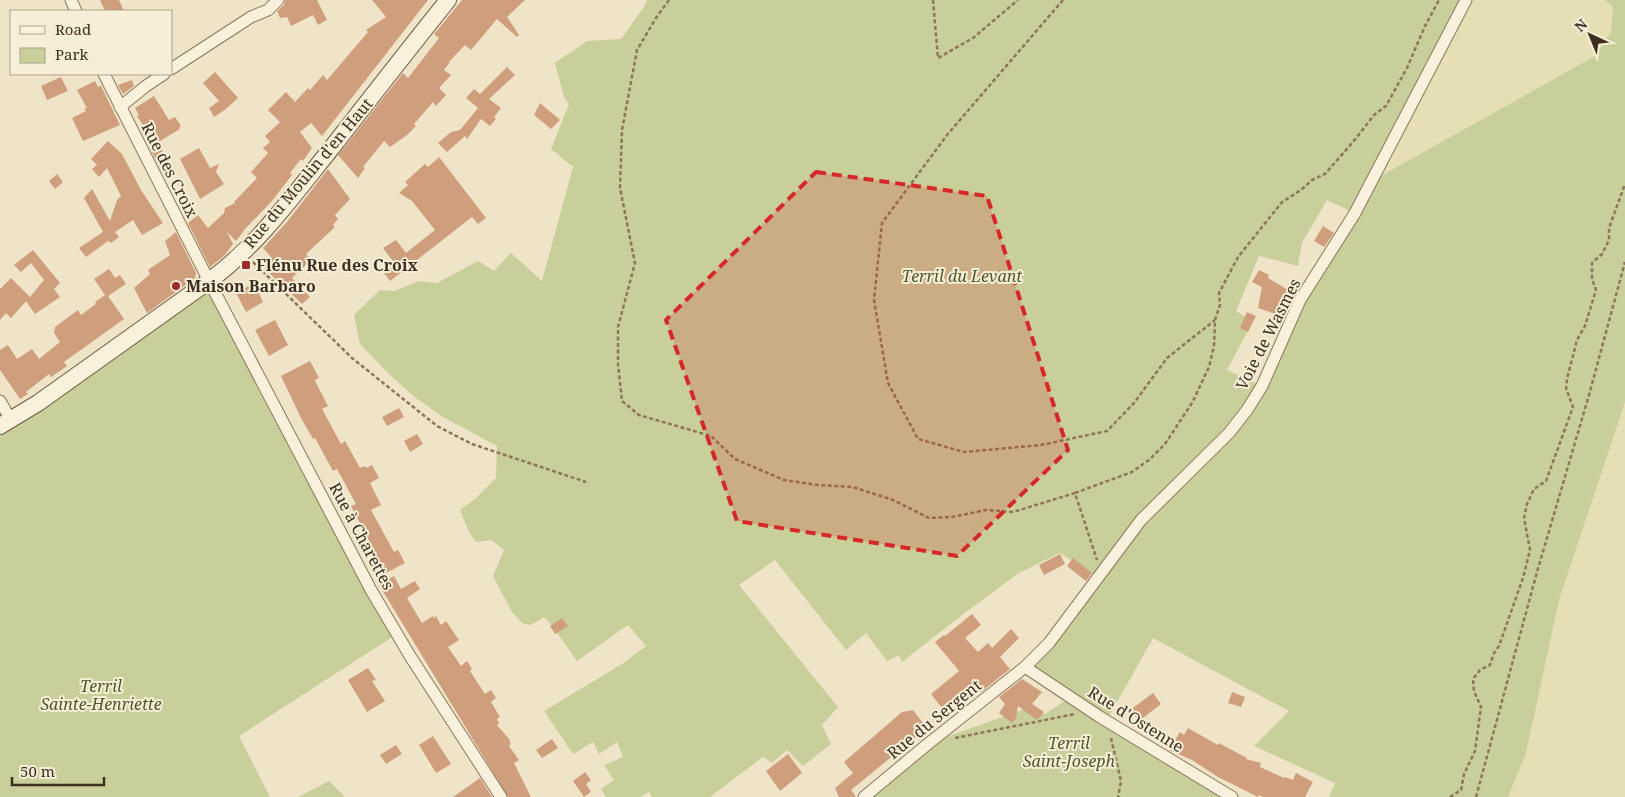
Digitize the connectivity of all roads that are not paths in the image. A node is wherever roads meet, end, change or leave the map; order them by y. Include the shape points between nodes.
1 (278, 0) edge
2 (448, 0) edge
3 (1466, 0) edge
4 (270, 5) edge
5 (172, 68) edge
6 (104, 75) edge
7 (162, 75) edge
8 (120, 108) junction
9 (209, 281) junction
10 (0, 401) edge
11 (5, 423) edge
12 (1025, 667) junction
13 (501, 797) edge
14 (864, 797) edge
15 (1232, 797) edge

1 - 4 street
2 - 9 street, Rue du Moulin d'en Haut via 255,241
3 - 12 street, Voie de Wasmes via 1355,213 1300,300 1262,386 1247,410 1140,520 1049,644
4 - 5 street
6 - 8 street, Rue des Croix
7 - 8 street
8 - 9 street, Rue des Croix
9 - 11 street, Rue du Moulin d'en Haut
9 - 13 street, Rue à Charettes via 372,590 410,656
10 - 11 street
12 - 14 street, Rue du Sergent
12 - 15 street, Rue d'Ostenne via 1095,714

